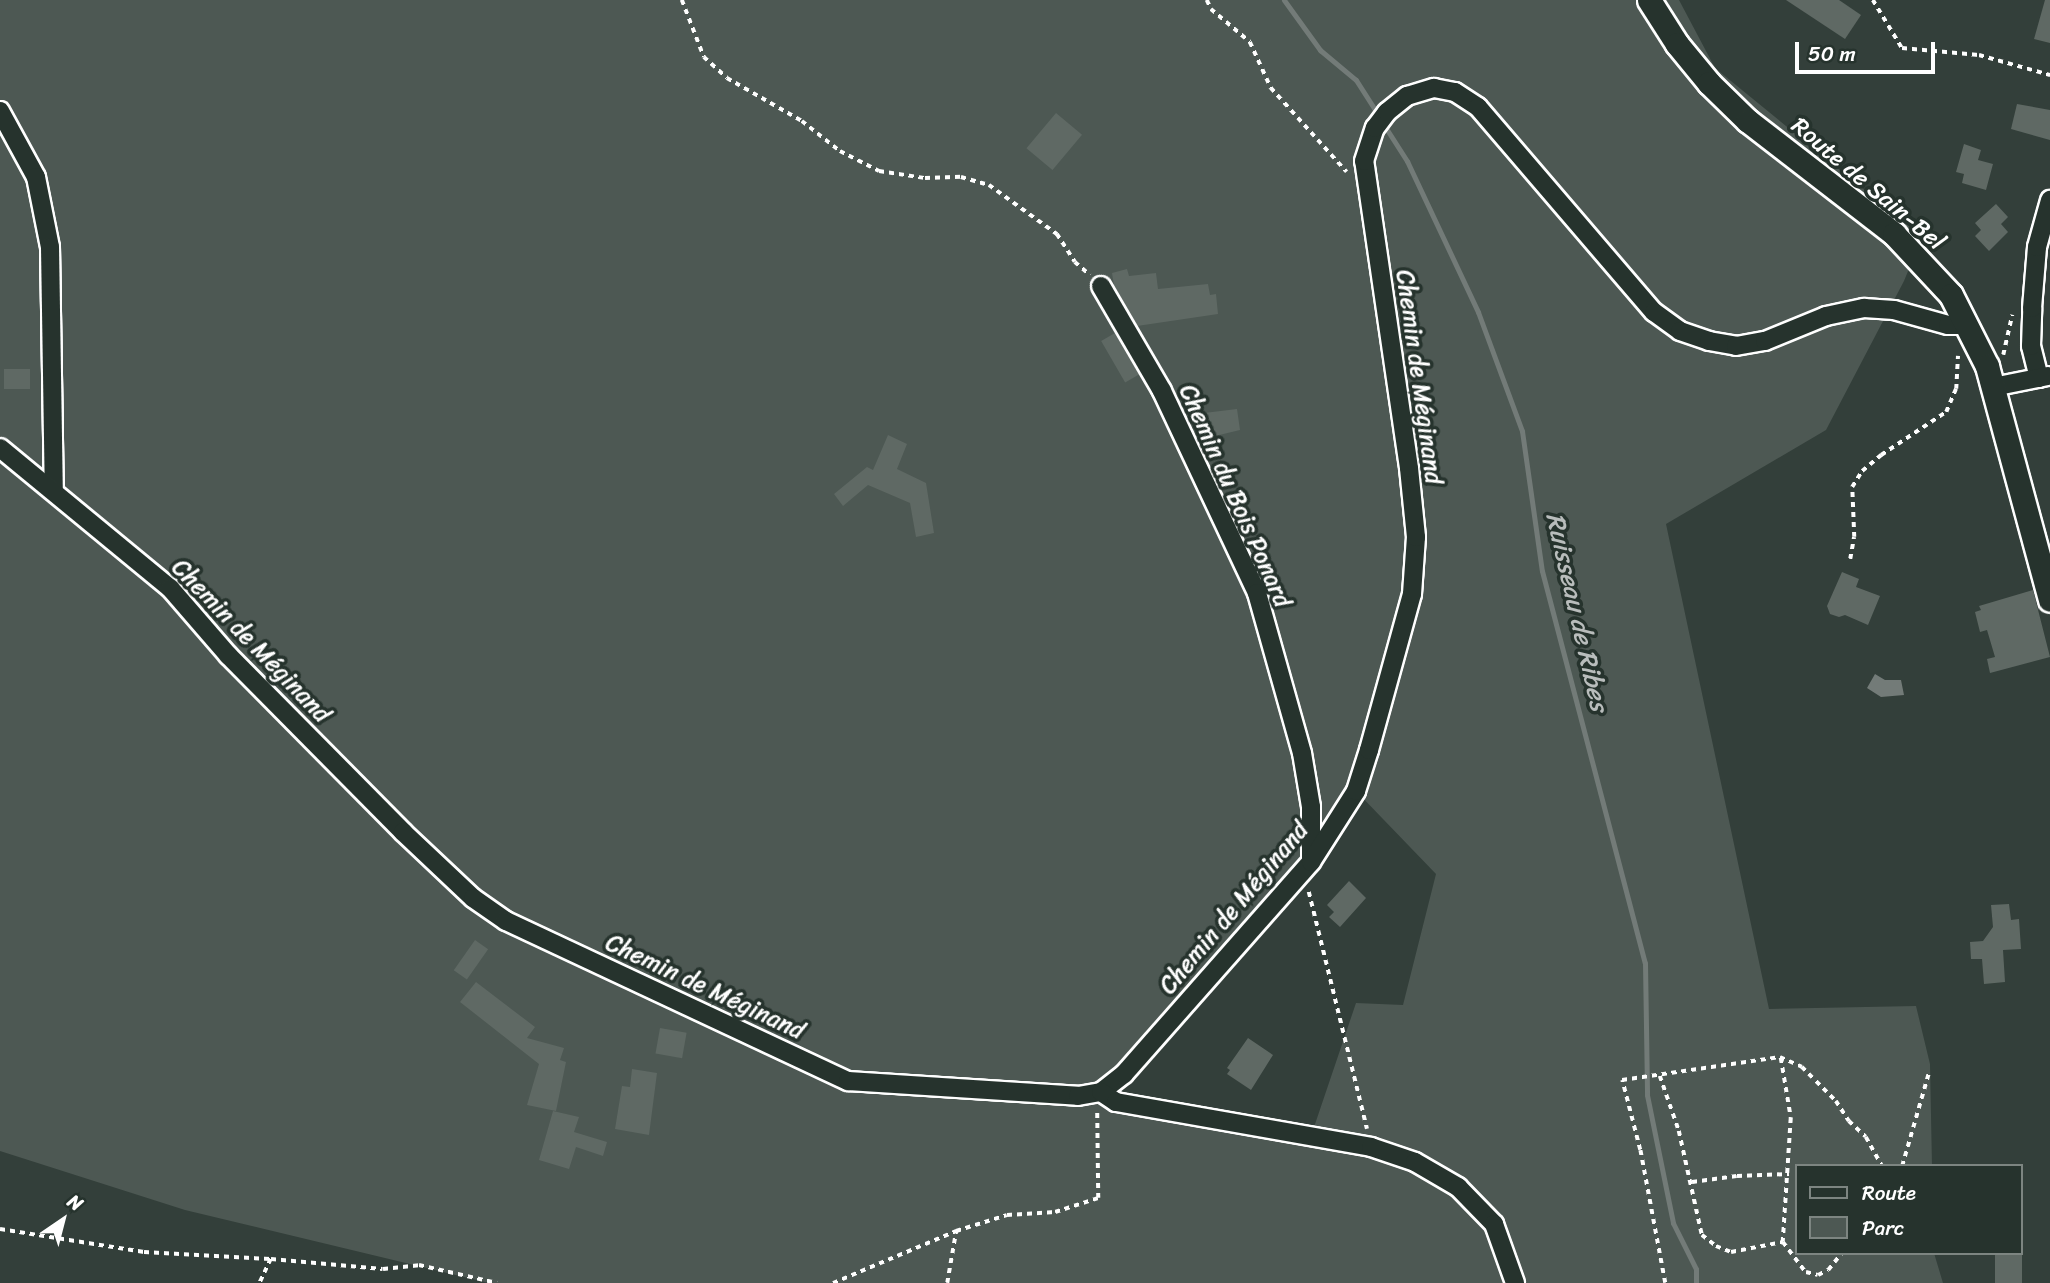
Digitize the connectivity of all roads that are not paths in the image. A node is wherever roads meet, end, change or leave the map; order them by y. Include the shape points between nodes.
1 (1649, 0) edge
2 (0, 111) edge
3 (2050, 200) edge
4 (2043, 279) edge
5 (1101, 286) road end
6 (1968, 325) junction
7 (2044, 377) edge
8 (1993, 387) junction
9 (0, 449) edge
10 (54, 491) junction
11 (2050, 600) edge
12 (1311, 862) junction
13 (1101, 1093) junction
14 (1515, 1283) edge

1 - 6 main road, Route de Sain-Bel via 1709,83 1748,121 1914,253 1951,295
2 - 10 street via 36,177 50,247
3 - 4 street via 2037,247
4 - 7 street via 2031,346
5 - 12 street, Chemin du Bois Ponard via 1162,391 1257,593 1302,753 1311,807
6 - 8 main road, Route de Sain-Bel
6 - 12 street, Chemin de Méginand via 1864,308 1826,316 1765,341 1735,345 1680,331 1654,312 1478,107 1455,92 1434,88 1407,96 1387,112 1375,128 1364,161 1409,468 1416,537 1412,594 1356,791
7 - 8 street
8 - 11 main road, Route de Sain-Bel
9 - 10 street, Chemin de Méginand
10 - 13 street, Chemin de Méginand via 170,588 228,655 403,832 473,898 506,921 848,1081 1078,1096
12 - 13 street, Chemin de Méginand via 1124,1074
13 - 14 street via 1116,1102 1371,1147 1415,1162 1458,1188 1494,1224

